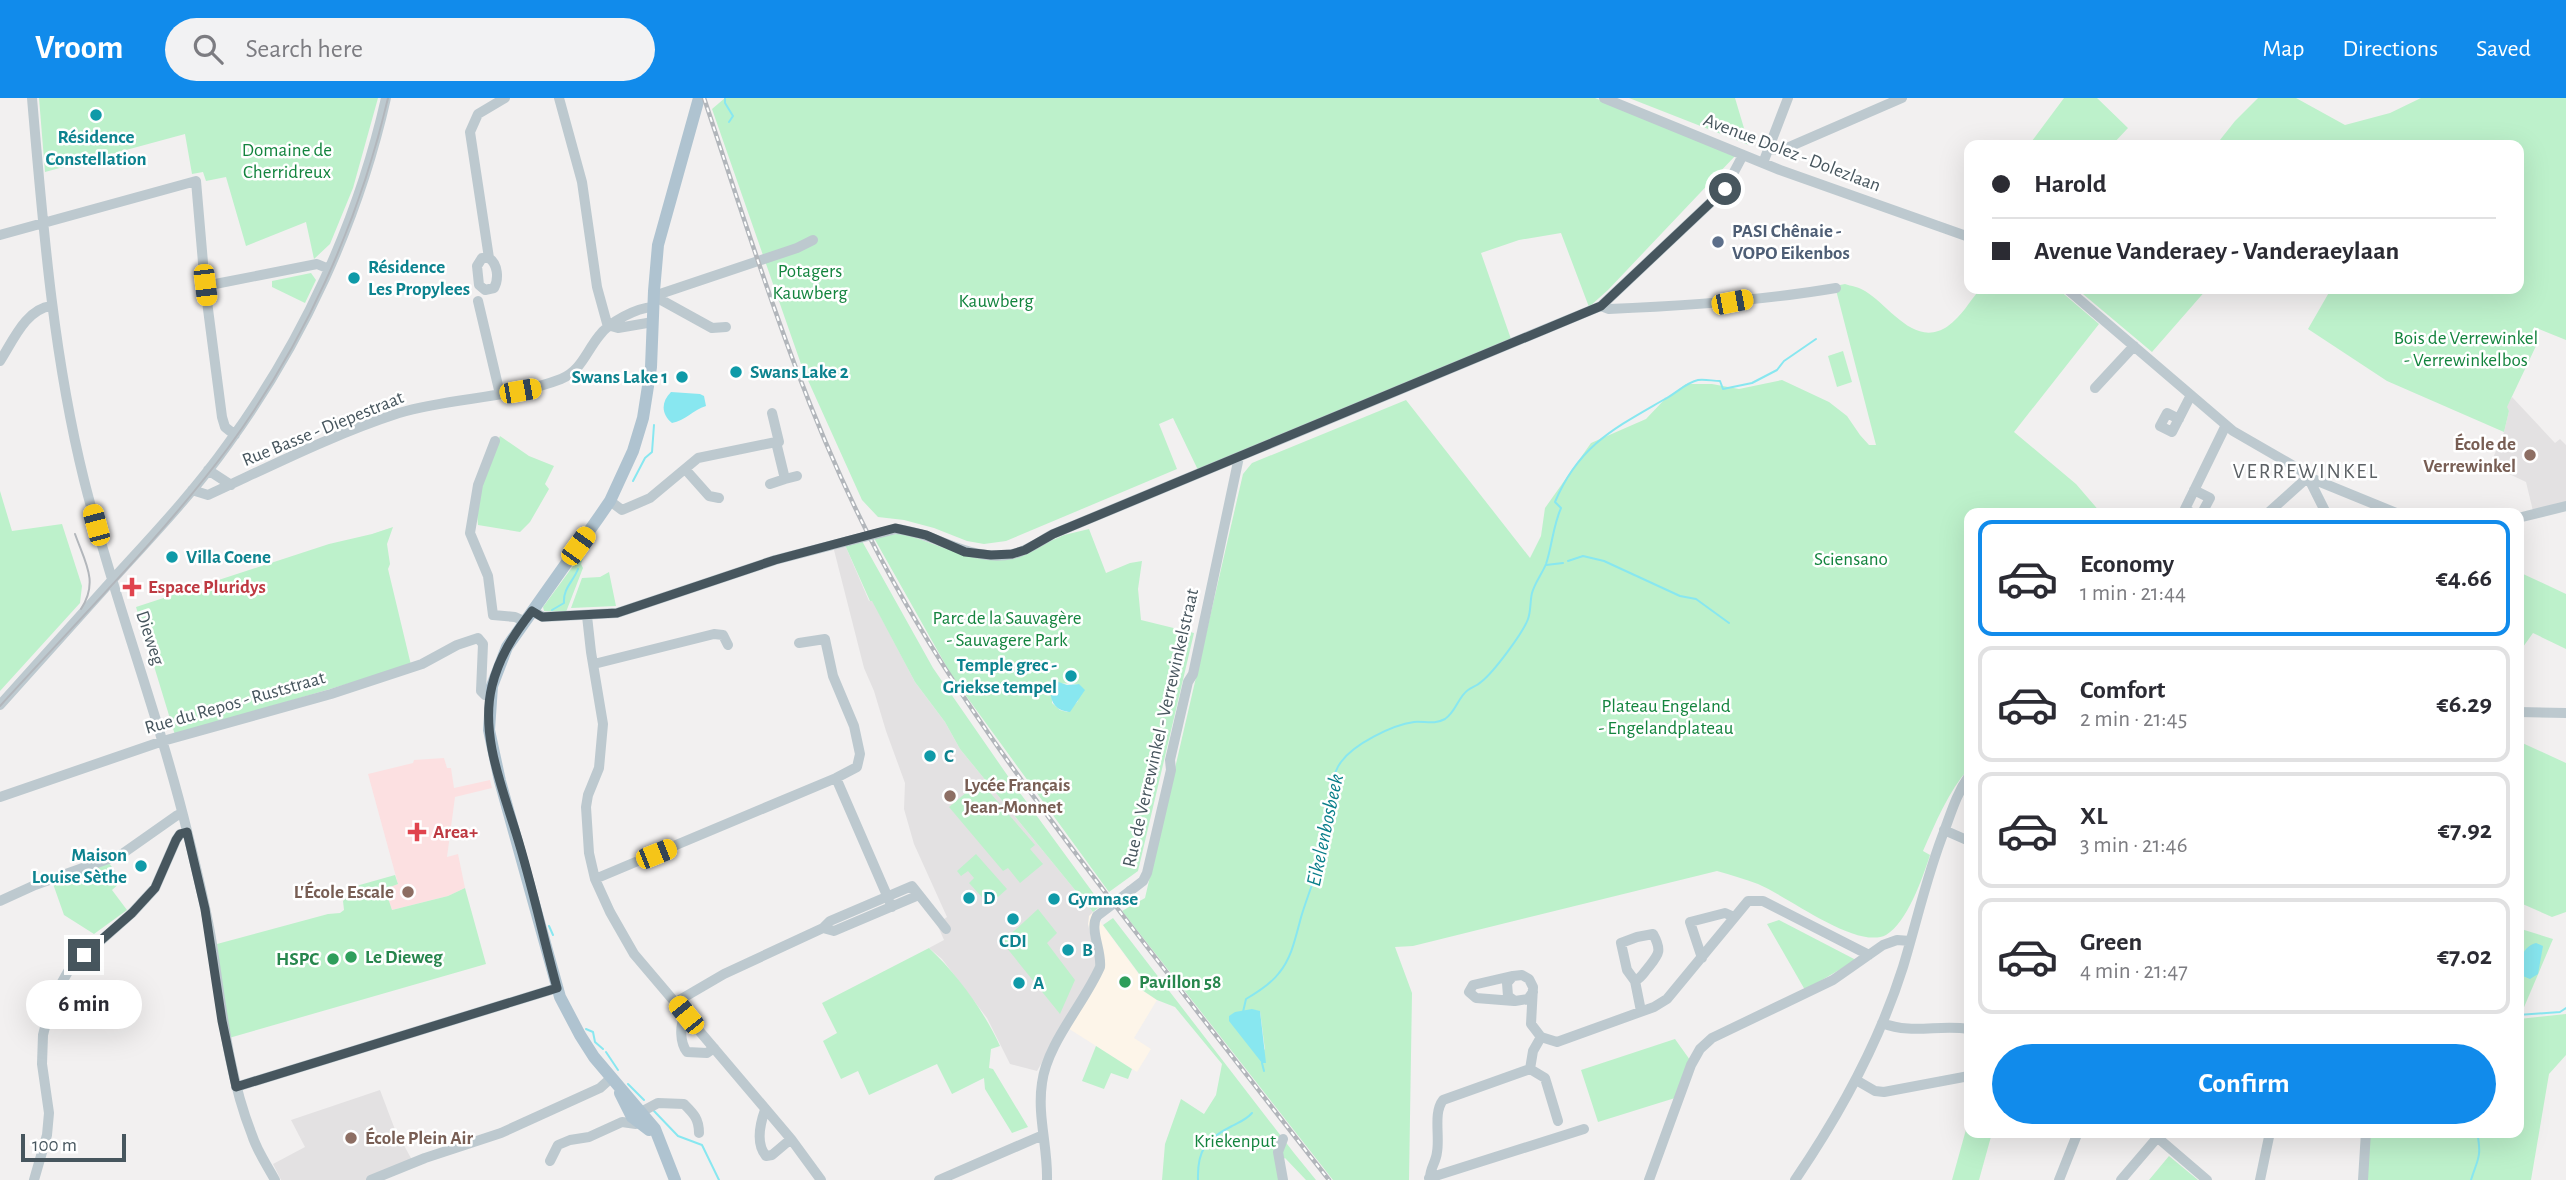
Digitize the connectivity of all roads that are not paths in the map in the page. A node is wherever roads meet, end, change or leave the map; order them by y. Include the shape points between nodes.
1 (33, 98) edge
2 (386, 98) edge
3 (505, 98) edge
4 (559, 98) edge
5 (699, 98) edge
6 (1604, 98) edge
7 (1788, 98) edge
8 (1902, 98) edge
9 (1768, 149) junction
10 (1743, 155) junction
11 (1763, 163) junction
12 (43, 225) junction
13 (0, 235) edge
14 (1964, 235) edge
15 (813, 240) dead end
16 (489, 258) dead end
17 (329, 269) junction
18 (205, 285) junction
19 (1836, 288) dead end
20 (2073, 294) edge
21 (478, 301) dead end
22 (653, 302) junction
23 (51, 306) junction
24 (1601, 306) junction
25 (653, 322) junction
26 (610, 327) junction
27 (726, 327) dead end
28 (2134, 346) junction
29 (0, 361) edge
30 (2095, 388) dead end
31 (500, 394) junction
32 (2191, 395) junction
33 (772, 413) dead end
34 (2179, 419) dead end
35 (2226, 425) junction
36 (235, 435) junction
37 (495, 441) dead end
38 (776, 442) junction
39 (1239, 457) junction
40 (685, 469) junction
41 (208, 470) junction
42 (797, 476) dead end
43 (2308, 477) junction
44 (785, 479) junction
45 (769, 484) dead end
46 (231, 485) junction
47 (2194, 490) junction
48 (192, 491) junction
49 (719, 498) dead end
50 (610, 500) junction
51 (2566, 506) edge
52 (2185, 508) edge
53 (2205, 508) edge
54 (2274, 508) edge
55 (2324, 508) edge
56 (2384, 508) edge
57 (2524, 516) edge
58 (113, 579) junction
59 (528, 616) junction
60 (587, 616) junction
61 (799, 643) dead end
62 (728, 645) dead end
63 (594, 664) junction
64 (490, 696) junction
65 (0, 705) edge
66 (2524, 712) edge
67 (2566, 713) edge
68 (163, 741) junction
69 (836, 778) junction
70 (1964, 784) edge
71 (0, 797) edge
72 (182, 813) junction
73 (1944, 830) junction
74 (187, 832) junction
75 (1964, 839) edge
76 (595, 879) junction
77 (919, 895) junction
78 (887, 896) junction
79 (0, 901) edge
80 (892, 907) junction
81 (1734, 917) junction
82 (823, 929) junction
83 (946, 929) dead end
84 (1910, 941) junction
85 (1869, 955) junction
86 (1702, 958) junction
87 (1513, 976) junction
88 (1635, 981) junction
89 (557, 988) junction
90 (1533, 992) junction
91 (1515, 1001) junction
92 (676, 1002) junction
93 (1641, 1011) junction
94 (686, 1015) junction
95 (1882, 1023) junction
96 (1964, 1029) edge
97 (1541, 1037) junction
98 (714, 1048) junction
99 (1530, 1069) junction
100 (1964, 1077) edge
101 (1856, 1080) junction
102 (614, 1083) junction
103 (236, 1087) junction
104 (765, 1110) junction
105 (635, 1115) junction
106 (1558, 1121) dead end
107 (1584, 1129) dead end
108 (699, 1133) dead end
109 (1043, 1135) junction
110 (2075, 1138) edge
111 (2154, 1138) edge
112 (2161, 1138) edge
113 (2269, 1138) edge
114 (2366, 1138) edge
115 (791, 1139) junction
116 (1283, 1139) dead end
117 (550, 1161) dead end
118 (1430, 1179) edge
119 (34, 1180) edge
120 (275, 1180) edge
121 (371, 1180) edge
122 (676, 1180) edge
123 (821, 1180) edge
124 (939, 1180) edge
125 (1047, 1180) edge
126 (1283, 1180) edge
127 (1649, 1180) edge
128 (1795, 1180) edge
129 (2059, 1180) edge
130 (2121, 1180) edge
131 (2207, 1180) edge
132 (2260, 1180) edge
133 (2363, 1180) edge

1 - 12 street, Dieweg
2 - 17 street via 363,180
3 - 16 street via 478,114 470,132
4 - 26 street via 582,182 597,287
5 - 22 main road via 658,245
6 - 10 street, Avenue Dolez - Dolezlaan
7 - 9 street
8 - 9 street via 1782,150
9 - 11 street
10 - 11 street, Avenue Dolez - Dolezlaan
10 - 24 street via 1725,189
11 - 14 street, Avenue Dolez - Dolezlaan
12 - 13 street
12 - 18 street via 196,181
12 - 23 street, Dieweg
15 - 22 street
17 - 18 street via 317,264
17 - 36 street via 287,353
18 - 36 street via 223,423
19 - 24 street via 1711,305
20 - 28 street
21 - 31 street
22 - 25 main road
22 - 26 street, Rue Basse - Diepestraat
22 - 27 street via 712,327
23 - 29 street via 31,314
23 - 58 street, Dieweg via 73,433
24 - 39 street
25 - 26 street
25 - 50 main road via 643,418
26 - 31 street, Rue Basse - Diepestraat via 568,376
28 - 30 street
28 - 32 street
31 - 46 street, Rue Basse - Diepestraat via 401,413
32 - 34 street
32 - 35 street
33 - 38 street
35 - 43 street
35 - 47 street
36 - 41 street
37 - 59 street via 478,485 470,530 488,576 493,615
38 - 40 street via 698,458
38 - 44 street
39 - 60 street, bridge via 1012,554 965,552 895,528 775,560 640,607
39 - 109 street, Rue de Verrewinkel - Verrewinkelstraat, bridge via 1147,873 1097,916 1100,967 1048,1061 1040,1103
40 - 49 street via 709,496
40 - 50 street via 650,498 622,510
41 - 46 street, Rue Basse - Diepestraat
41 - 48 street
42 - 44 street
43 - 54 street
43 - 55 street
43 - 56 street
44 - 45 street
46 - 48 street, Rue Basse - Diepestraat via 208,495
47 - 52 street
47 - 53 street via 2210,498
48 - 58 street
50 - 59 main road
51 - 57 street
58 - 65 street
58 - 68 street, Dieweg
59 - 60 street
59 - 64 main road via 502,656
60 - 63 street
61 - 69 street via 825,639 833,676 854,726 859,762
62 - 63 street via 723,635 714,634
63 - 76 street via 603,724 599,768 586,807
64 - 68 street, Rue du Repos - Ruststraat via 481,691 483,644 478,638 422,664 331,694
64 - 89 main road via 489,730
66 - 67 street
68 - 71 street, Rue du Repos - Ruststraat
68 - 72 street, Dieweg
69 - 76 street
69 - 78 street
70 - 73 street
72 - 74 street, Dieweg
72 - 79 street via 122,854
73 - 75 street
73 - 84 street
74 - 103 street, Dieweg
74 - 119 street via 176,840 155,888 70,968 52,1000 41,1064 49,1113 47,1135
76 - 92 street via 634,954
77 - 78 street via 912,886
77 - 80 street
77 - 83 street
78 - 80 street
78 - 82 street via 830,921
80 - 82 street via 834,930
81 - 85 street via 1748,901 1763,901
81 - 86 street
81 - 86 street via 1724,913 1690,922
82 - 92 street via 724,974
84 - 85 street via 1896,940
84 - 95 street
85 - 127 street via 1833,980 1712,1038 1700,1049
86 - 93 street via 1667,999
87 - 90 street via 1526,976
87 - 91 street via 1506,991
87 - 91 street via 1473,985 1469,992 1476,998
88 - 88 street via 1627,970 1621,943 1653,934 1657,958
88 - 93 street
89 - 102 main road via 580,1035
89 - 103 street
90 - 91 street via 1524,1001
90 - 97 street via 1531,1024
92 - 94 street
93 - 97 street via 1557,1042
94 - 98 street
94 - 98 street via 682,1045 687,1052 707,1053
95 - 96 street via 1912,1031
95 - 101 street
97 - 99 street
98 - 104 street
99 - 106 street via 1545,1078
99 - 118 street via 1441,1102
100 - 101 street via 1884,1092
101 - 128 street
102 - 105 main road
102 - 121 street via 501,1133
103 - 120 street, Dieweg via 252,1138
104 - 115 street
104 - 115 street via 760,1149 766,1156
105 - 108 street via 658,1103 684,1104 696,1116
105 - 117 street via 589,1138 558,1145
105 - 122 main road via 658,1137
107 - 118 street
109 - 124 street
109 - 125 street, Rue de Verrewinkel - Verrewinkelstraat
110 - 129 street
111 - 130 street
112 - 131 street
113 - 132 street
114 - 133 street
115 - 123 street
116 - 126 street via 1279,1152

